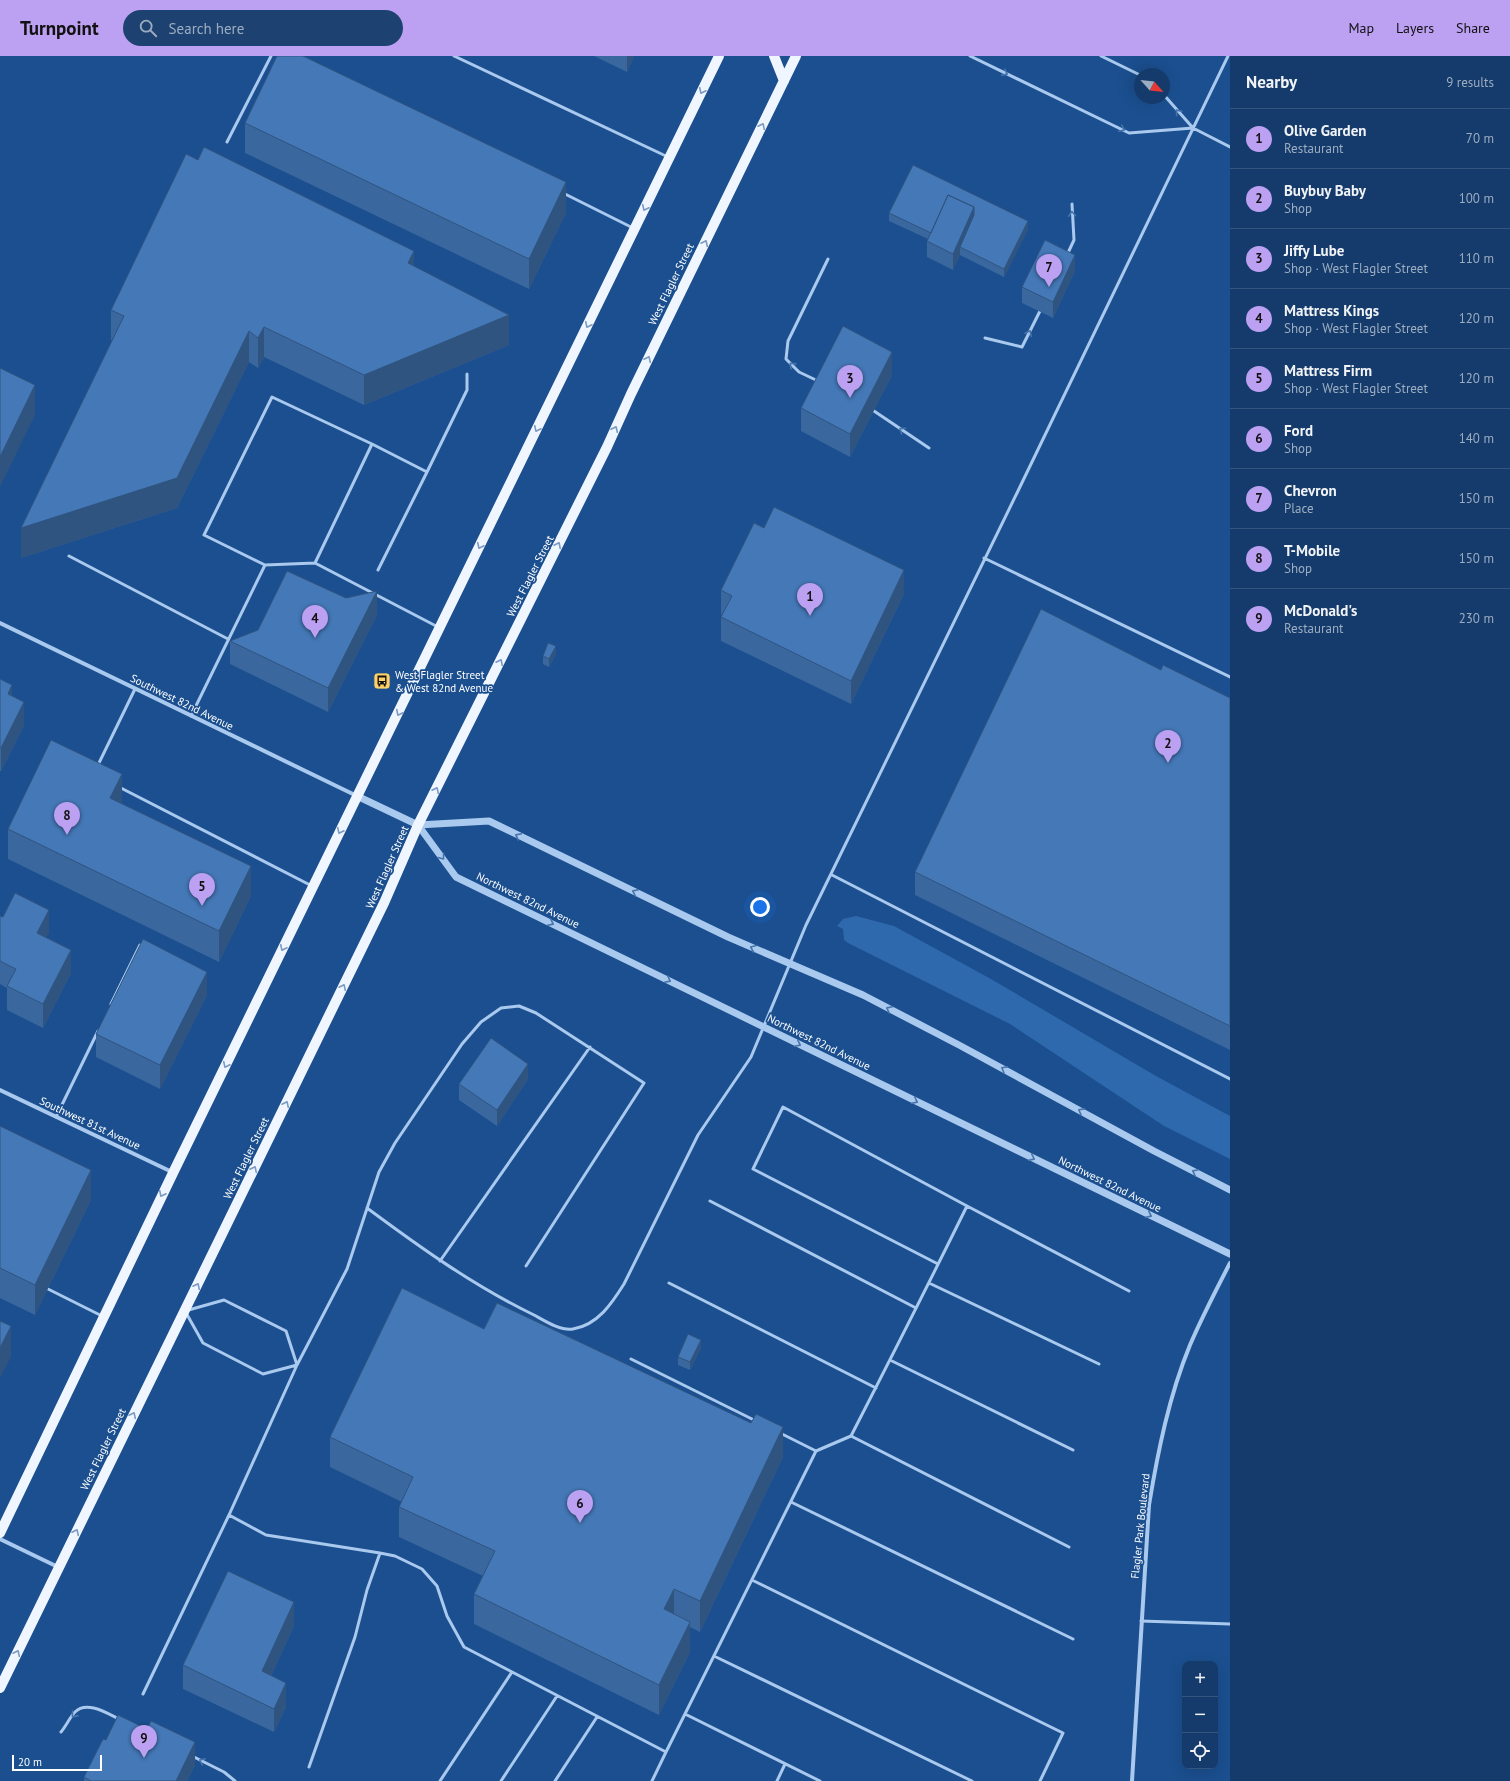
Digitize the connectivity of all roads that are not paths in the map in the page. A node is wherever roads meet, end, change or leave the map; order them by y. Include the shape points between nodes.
1 (271, 56) edge
2 (454, 56) edge
3 (719, 56) edge
4 (774, 56) edge
5 (796, 56) edge
6 (970, 56) edge
7 (1101, 56) edge
8 (1228, 56) edge
9 (1134, 72) edge
10 (784, 81) junction
11 (1170, 102) edge
12 (1193, 128) junction
13 (227, 142) dead end
14 (1230, 147) edge
15 (670, 158) junction
16 (559, 192) edge
17 (1072, 204) dead end
18 (635, 229) junction
19 (828, 259) dead end
20 (1064, 261) edge
21 (1043, 304) edge
22 (985, 338) dead end
23 (467, 374) dead end
24 (825, 384) edge
25 (874, 411) edge
26 (372, 444) junction
27 (929, 448) dead end
28 (427, 472) junction
29 (69, 556) dead end
30 (984, 558) junction
31 (315, 563) junction
32 (265, 565) junction
33 (378, 570) dead end
34 (0, 623) edge
35 (440, 628) junction
36 (228, 639) junction
37 (1230, 677) edge
38 (135, 689) junction
39 (190, 716) junction
40 (98, 767) edge
41 (115, 784) edge
42 (357, 796) junction
43 (418, 825) junction
44 (832, 875) junction
45 (314, 886) junction
46 (140, 945) edge
47 (789, 963) junction
48 (110, 1006) edge
49 (763, 1026) junction
50 (100, 1027) edge
51 (590, 1047) junction
52 (1230, 1079) edge
53 (0, 1090) edge
54 (56, 1117) junction
55 (173, 1172) junction
56 (1230, 1190) edge
57 (710, 1201) dead end
58 (967, 1206) junction
59 (367, 1208) junction
60 (1230, 1254) edge
61 (440, 1261) junction
62 (1230, 1263) edge
63 (938, 1264) junction
64 (526, 1266) dead end
65 (669, 1282) dead end
66 (929, 1283) junction
67 (48, 1289) edge
68 (1129, 1291) dead end
69 (916, 1308) junction
70 (185, 1311) junction
71 (103, 1316) junction
72 (632, 1359) dead end
73 (890, 1360) junction
74 (1099, 1364) dead end
75 (297, 1365) junction
76 (876, 1388) junction
77 (759, 1422) edge
78 (773, 1430) edge
79 (851, 1436) junction
80 (1073, 1450) dead end
81 (816, 1451) junction
82 (791, 1502) junction
83 (229, 1516) junction
84 (0, 1533) edge
85 (0, 1540) edge
86 (1069, 1547) dead end
87 (380, 1553) junction
88 (59, 1567) junction
89 (752, 1580) junction
90 (1141, 1621) junction
91 (1230, 1624) edge
92 (1073, 1639) dead end
93 (714, 1656) junction
94 (512, 1672) junction
95 (0, 1688) edge
96 (143, 1694) dead end
97 (557, 1696) junction
98 (686, 1714) junction
99 (597, 1717) junction
100 (121, 1720) edge
101 (61, 1732) dead end
102 (666, 1752) junction
103 (189, 1754) edge
104 (785, 1764) junction
105 (309, 1767) dead end
106 (235, 1781) edge
107 (440, 1781) edge
108 (501, 1781) edge
109 (555, 1781) edge
110 (652, 1781) edge
111 (777, 1781) edge
112 (820, 1781) edge
113 (972, 1781) edge
114 (1040, 1781) edge
115 (1132, 1781) edge

1 - 13 lane
2 - 15 lane
3 -> 15 main road
4 - 10 main road
5 - 10 main road, West Flagler Street
6 -> 12 lane via 1129,133
7 - 9 lane
8 - 12 lane
43 -> 10 main road, West Flagler Street via 592,478
12 -> 11 lane
12 - 14 lane
12 - 30 lane
15 -> 18 main road
16 - 18 lane
20 -> 17 lane via 1074,240
18 -> 35 main road
24 -> 19 lane via 799,372 786,359 788,340
22 -> 21 lane via 1022,347
23 - 28 lane via 467,390
27 -> 25 lane
26 - 28 lane
26 - 31 lane
26 - 32 lane via 272,397 204,535
28 - 33 lane
29 - 36 lane
30 - 37 lane
30 - 44 lane
31 - 32 lane
31 - 35 lane
32 - 36 lane
34 - 38 street, Southwest 82nd Avenue
35 -> 42 main road
36 - 39 lane
38 - 39 street, Southwest 82nd Avenue
38 - 40 lane
39 - 42 street, Southwest 82nd Avenue
41 - 45 lane
42 - 43 street, Northwest 82nd Avenue
42 -> 45 main road
47 -> 43 street, Northwest 82nd Avenue via 728,937 489,822
43 -> 49 street, Northwest 82nd Avenue via 456,877
70 -> 43 main road, West Flagler Street via 380,910
44 - 47 lane
44 - 52 lane
45 -> 55 main road
46 - 48 lane
47 - 49 lane
56 -> 47 street, Northwest 82nd Avenue via 912,1020 863,995
49 -> 60 street, Northwest 82nd Avenue
49 - 61 lane via 751,1057 698,1135 624,1284 613,1302 598,1318 572,1329 559,1327 502,1300
50 - 54 lane
51 - 59 lane via 536,1013 519,1006 501,1008 481,1022 462,1044 395,1143 379,1172
51 - 61 lane
51 - 64 lane via 644,1083
53 - 54 street, Southwest 81st Avenue
54 - 55 street, Southwest 81st Avenue
55 -> 71 main road
57 - 69 lane
58 - 63 lane
58 - 63 lane via 783,1107 753,1169
58 - 68 lane
59 - 61 lane
59 - 75 lane via 347,1269
62 - 90 street, Flagler Park Boulevard via 1190,1346 1160,1442 1149,1505
63 - 66 lane
65 - 76 lane
66 - 69 lane
66 - 74 lane
67 - 71 lane
69 - 73 lane
70 - 75 lane via 203,1343 263,1374
70 - 75 lane via 224,1300 286,1331
88 -> 70 main road, West Flagler Street
71 - 84 main road
72 - 77 lane
73 - 76 lane
73 - 80 lane
75 - 83 lane
76 - 79 lane
78 - 81 lane
79 - 81 lane
79 - 86 lane
81 - 82 lane
82 - 89 lane
82 - 92 lane
83 - 87 lane via 266,1535
83 - 96 lane
85 - 88 street
87 - 94 lane via 395,1556 422,1569 437,1586 447,1616 464,1647
87 - 105 lane via 355,1637
95 -> 88 main road, West Flagler Street
89 - 93 lane
89 - 114 lane via 1063,1734
90 - 91 lane
90 - 115 street, Flagler Park Boulevard
93 - 98 lane
93 - 113 lane
94 - 97 lane
94 - 107 lane
97 - 99 lane
97 - 108 lane
98 - 102 lane
98 - 104 lane
99 - 102 lane
99 - 109 lane
100 -> 101 lane via 102,1710 83,1707 76,1711
102 - 110 lane
106 -> 103 lane via 224,1772
104 - 111 lane
104 - 112 lane

